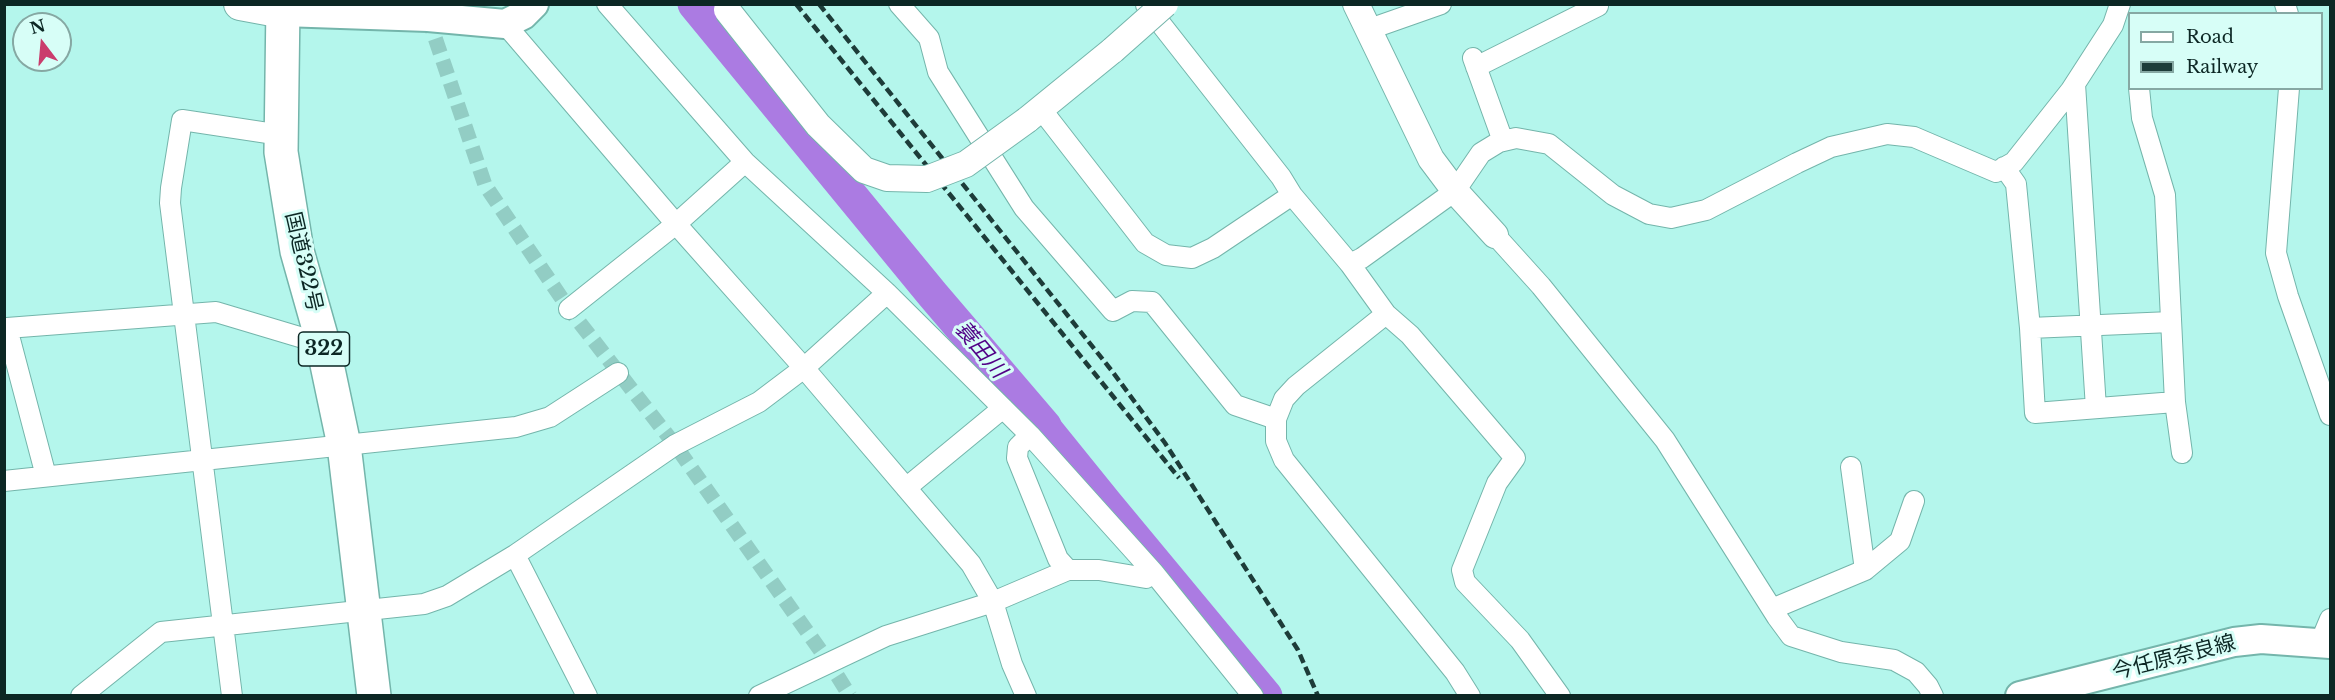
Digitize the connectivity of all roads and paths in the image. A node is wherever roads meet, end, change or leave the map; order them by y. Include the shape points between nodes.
1 (240, 4) edge
2 (534, 4) edge
3 (607, 4) edge
4 (899, 4) edge
5 (1145, 4) edge
6 (1165, 4) edge
7 (1356, 4) edge
8 (1441, 4) edge
9 (1598, 6) edge
10 (725, 7) edge
11 (283, 8) edge
12 (427, 11) edge
13 (2122, 17) edge
14 (505, 24) junction
15 (1367, 30) junction
16 (2075, 84) junction
17 (2139, 90) edge
18 (2289, 90) edge
19 (1034, 115) junction
20 (281, 135) junction
21 (1503, 141) junction
22 (745, 162) junction
23 (2004, 168) junction
24 (1455, 191) junction
25 (1292, 195) junction
26 (676, 224) junction
27 (1495, 235) joint
28 (1350, 264) junction
29 (887, 293) junction
30 (569, 309) dead end
31 (1386, 314) junction
32 (184, 316) junction
33 (2171, 322) junction
34 (2091, 326) junction
35 (6, 328) edge
36 (2030, 328) junction
37 (323, 344) junction
38 (804, 368) junction
39 (618, 372) dead end
40 (2175, 402) junction
41 (1003, 408) junction
42 (2096, 408) junction
43 (2331, 414) edge
44 (1276, 419) junction
45 (1030, 435) junction
46 (344, 445) junction
47 (2182, 453) dead end
48 (204, 458) junction
49 (1851, 467) dead end
50 (46, 476) junction
51 (4, 480) edge
52 (906, 488) junction
53 (1914, 501) dead end
54 (515, 555) junction
55 (1068, 570) junction
56 (1865, 570) junction
57 (1154, 573) junction
58 (993, 602) junction
59 (1772, 609) junction
60 (362, 611) junction
61 (224, 624) junction
62 (2327, 635) edge
63 (81, 696) edge
64 (232, 696) edge
65 (374, 696) edge
66 (587, 696) edge
67 (759, 696) edge
68 (1026, 696) edge
69 (1253, 696) edge
70 (1470, 696) edge
71 (1560, 696) edge
72 (1933, 696) edge
73 (2020, 696) edge

1 - 11 main road
2 - 14 main road
3 - 22 street
4 - 44 street via 929,38 938,72 1024,207 1113,311 1132,301 1152,302 1235,405
5 - 25 street
6 - 19 street, bridge
7 - 15 street
8 - 15 street
9 - 21 street via 1474,62
10 - 19 street, bridge via 818,125 864,170 887,178 927,179 966,164
11 - 12 main road
11 - 20 highway, 国道322号 / 322
12 - 14 main road
13 - 16 street
14 - 26 street
15 - 24 street via 1431,159
16 - 23 street via 2018,157
16 - 34 street
17 - 33 street via 2142,117 2165,195
18 - 43 street via 2276,253
19 - 25 street via 1145,243 1166,255 1192,258
20 - 32 street via 182,120 170,203
20 - 37 highway, 国道322号 / 322 via 297,251
21 - 23 street via 1516,138 1549,144 1613,195 1649,214 1671,218 1706,210 1831,147 1887,134 1914,137 1995,172
21 - 24 street via 1481,153
22 - 26 street
22 - 29 street
23 - 36 street via 2016,184
24 - 27 street
24 - 28 street
25 - 28 street
26 - 30 street
26 - 38 street
27 - 59 street via 1665,440
28 - 31 street
29 - 38 street
29 - 41 street
31 - 44 street via 1296,386 1284,399
31 - 71 street via 1410,336 1515,458 1497,483 1462,570 1465,582 1520,640
32 - 35 street
32 - 37 street via 216,312
32 - 48 street
33 - 34 street
33 - 40 street
34 - 36 street
34 - 42 street
35 - 50 street
36 - 42 street via 2035,413
37 - 46 highway, 国道322号 / 322
38 - 52 street
38 - 54 street via 759,402 675,445
39 - 46 street via 550,417 516,427
40 - 42 street
40 - 47 street
41 - 45 street
41 - 52 street
44 - 70 street via 1276,441 1284,460 1455,672
45 - 55 street via 1018,447 1017,458 1058,559
45 - 57 street
46 - 48 street
46 - 60 highway, 国道322号 / 322
48 - 50 street
48 - 61 street
49 - 56 street
50 - 51 street
52 - 58 street via 971,564
53 - 56 street via 1900,541
54 - 60 street via 447,596 424,604
54 - 66 street
55 - 57 street via 1100,570 1146,578
55 - 58 street
56 - 59 street
57 - 69 street
58 - 67 street via 886,636
58 - 68 street
59 - 72 street via 1791,636 1840,652 1894,660 1916,672
60 - 61 street
60 - 65 highway, 国道322号 / 322
61 - 63 street via 161,632
61 - 64 street
62 - 73 main road, 今任原奈良線 via 2234,642

